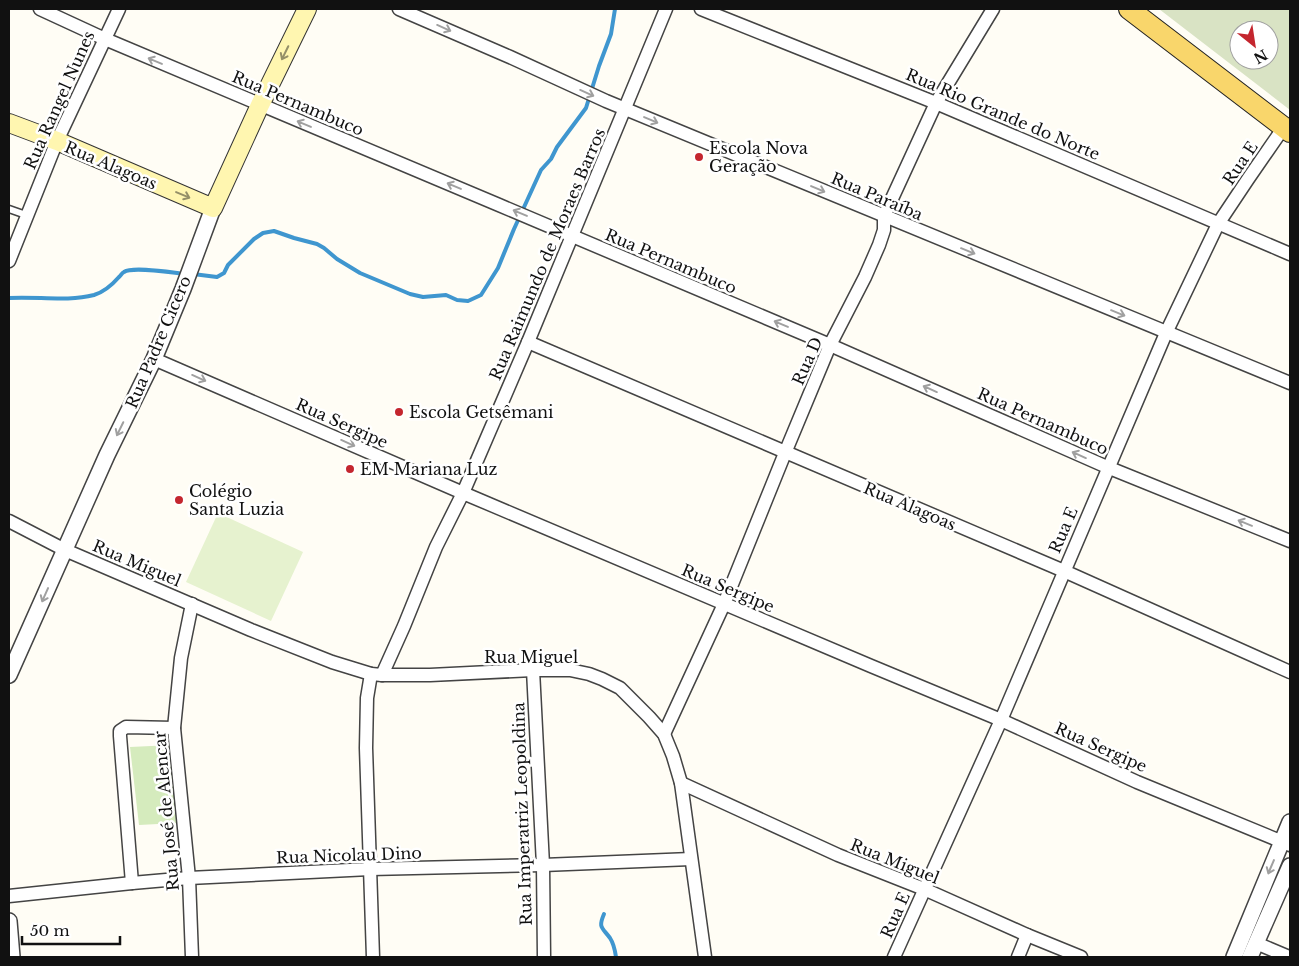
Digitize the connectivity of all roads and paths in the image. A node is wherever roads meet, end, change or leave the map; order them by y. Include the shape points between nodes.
1 (40, 9) edge
2 (119, 9) edge
3 (306, 9) edge
4 (399, 9) edge
5 (666, 9) edge
6 (701, 9) edge
7 (993, 9) edge
8 (1129, 9) edge
9 (105, 39) junction
10 (936, 103) junction
11 (260, 105) junction
12 (625, 109) junction
13 (9, 123) edge
14 (1287, 130) edge
15 (57, 141) junction
16 (213, 208) junction
17 (9, 209) edge
18 (26, 216) junction
19 (884, 216) junction
20 (1218, 224) junction
21 (572, 236) junction
22 (1290, 254) edge
23 (9, 261) edge
24 (1166, 333) junction
25 (528, 342) junction
26 (830, 345) junction
27 (154, 359) junction
28 (1290, 383) edge
29 (785, 453) junction
30 (1107, 467) junction
31 (462, 493) junction
32 (9, 521) edge
33 (1290, 541) edge
34 (65, 550) junction
35 (1064, 571) junction
36 (192, 604) junction
37 (724, 604) junction
38 (533, 670) junction
39 (1290, 672) edge
40 (376, 674) junction
41 (9, 675) edge
42 (1001, 720) junction
43 (174, 728) junction
44 (664, 734) junction
45 (681, 782) junction
46 (1290, 822) edge
47 (1286, 844) edge
48 (692, 859) junction
49 (542, 865) junction
50 (1290, 866) edge
51 (370, 869) junction
52 (189, 878) junction
53 (132, 882) junction
54 (924, 889) junction
55 (9, 896) edge
56 (9, 921) edge
57 (1027, 935) junction
58 (1256, 942) junction
59 (708, 956) edge
60 (12, 957) edge
61 (192, 957) edge
62 (373, 957) edge
63 (544, 957) edge
64 (894, 957) edge
65 (1018, 957) edge
66 (1081, 957) edge
67 (1234, 957) edge
68 (1250, 957) edge
69 (1289, 957) edge

1 - 9 street, Rua Pernambuco
2 - 9 street, Rua Rangel Nunes
3 -> 11 main road, Rua Padre Cicero
4 -> 12 street, Rua Paraíba
5 - 12 street, Rua Raimundo de Moraes Barros
6 - 10 street, Rua Rio Grande do Norte
7 - 10 street, Rua D
8 - 14 main road
11 -> 9 street, Rua Pernambuco
9 - 15 street, Rua Rangel Nunes
10 - 19 street, Rua D
10 - 20 street, Rua Rio Grande do Norte
11 - 16 main road, Rua Padre Cicero
21 -> 11 street, Rua Pernambuco
12 -> 19 street, Rua Paraíba
12 - 21 street, Rua Raimundo de Moraes Barros
13 - 15 main road, Rua Alagoas
14 - 20 street, Rua E via 1248,178
15 -> 16 main road, Rua Alagoas
15 - 18 street, Rua Rangel Nunes
16 - 27 street, Rua Padre Cicero
17 - 18 lane
18 - 23 street, Rua Rangel Nunes
19 -> 24 street, Rua Paraíba
19 - 26 street, Rua D via 879,245
20 - 22 street, Rua Rio Grande do Norte
20 - 24 street, Rua E
21 - 25 street, Rua Raimundo de Moraes Barros
26 -> 21 street, Rua Pernambuco
24 - 28 street, Rua Paraíba
24 - 30 street, Rua E
25 - 29 street, Rua Alagoas
25 - 31 street, Rua Raimundo de Moraes Barros
26 - 29 street, Rua D
30 -> 26 street, Rua Pernambuco
27 -> 31 street, Rua Sergipe
27 -> 34 street, Rua Padre Cicero
29 - 35 street, Rua Alagoas
29 - 37 street, Rua D
33 -> 30 street, Rua Pernambuco
30 - 35 street, Rua E
31 - 37 street, Rua Sergipe
31 - 40 street, Rua Raimundo de Moraes Barros via 404,626
32 - 34 street, Rua Miguel
34 - 36 street, Rua Miguel
34 -> 41 street, Rua Padre Cicero
35 - 39 street, Rua Alagoas
35 - 42 street, Rua E
36 - 40 street, Rua Miguel via 332,662
36 - 43 street, Rua José de Alencar via 181,658
37 - 42 street, Rua Sergipe
37 - 44 street, Rua D
38 - 40 street, Rua Miguel via 430,676
38 - 44 street, Rua Miguel via 570,670 602,679 620,688
38 - 49 street, Rua Imperatriz Leopoldina
40 - 51 street, Rua Raimundo de Moraes Barros via 367,698
42 - 47 street, Rua Sergipe via 1137,782
42 - 54 street, Rua E
43 - 52 street, Rua José de Alencar
43 - 53 street via 126,727 120,731
44 - 45 street, Rua Miguel
45 - 48 street
45 - 54 street, Rua Miguel via 838,856
46 - 47 street
47 -> 67 street
48 - 49 street, Rua Nicolau Dino
48 - 59 street
49 - 51 street, Rua Nicolau Dino
49 - 63 street, Rua Imperatriz Leopoldina
50 - 58 street
51 - 52 street, Rua Nicolau Dino
51 - 62 street, Rua Raimundo de Moraes Barros
52 - 53 street, Rua Nicolau Dino
52 - 61 street, Rua José de Alencar
53 - 55 street, Rua Nicolau Dino
54 - 57 street, Rua Miguel
54 - 64 street, Rua E
56 - 60 street
57 - 65 street
57 - 66 street, Rua Miguel
58 - 68 street
58 - 69 street

